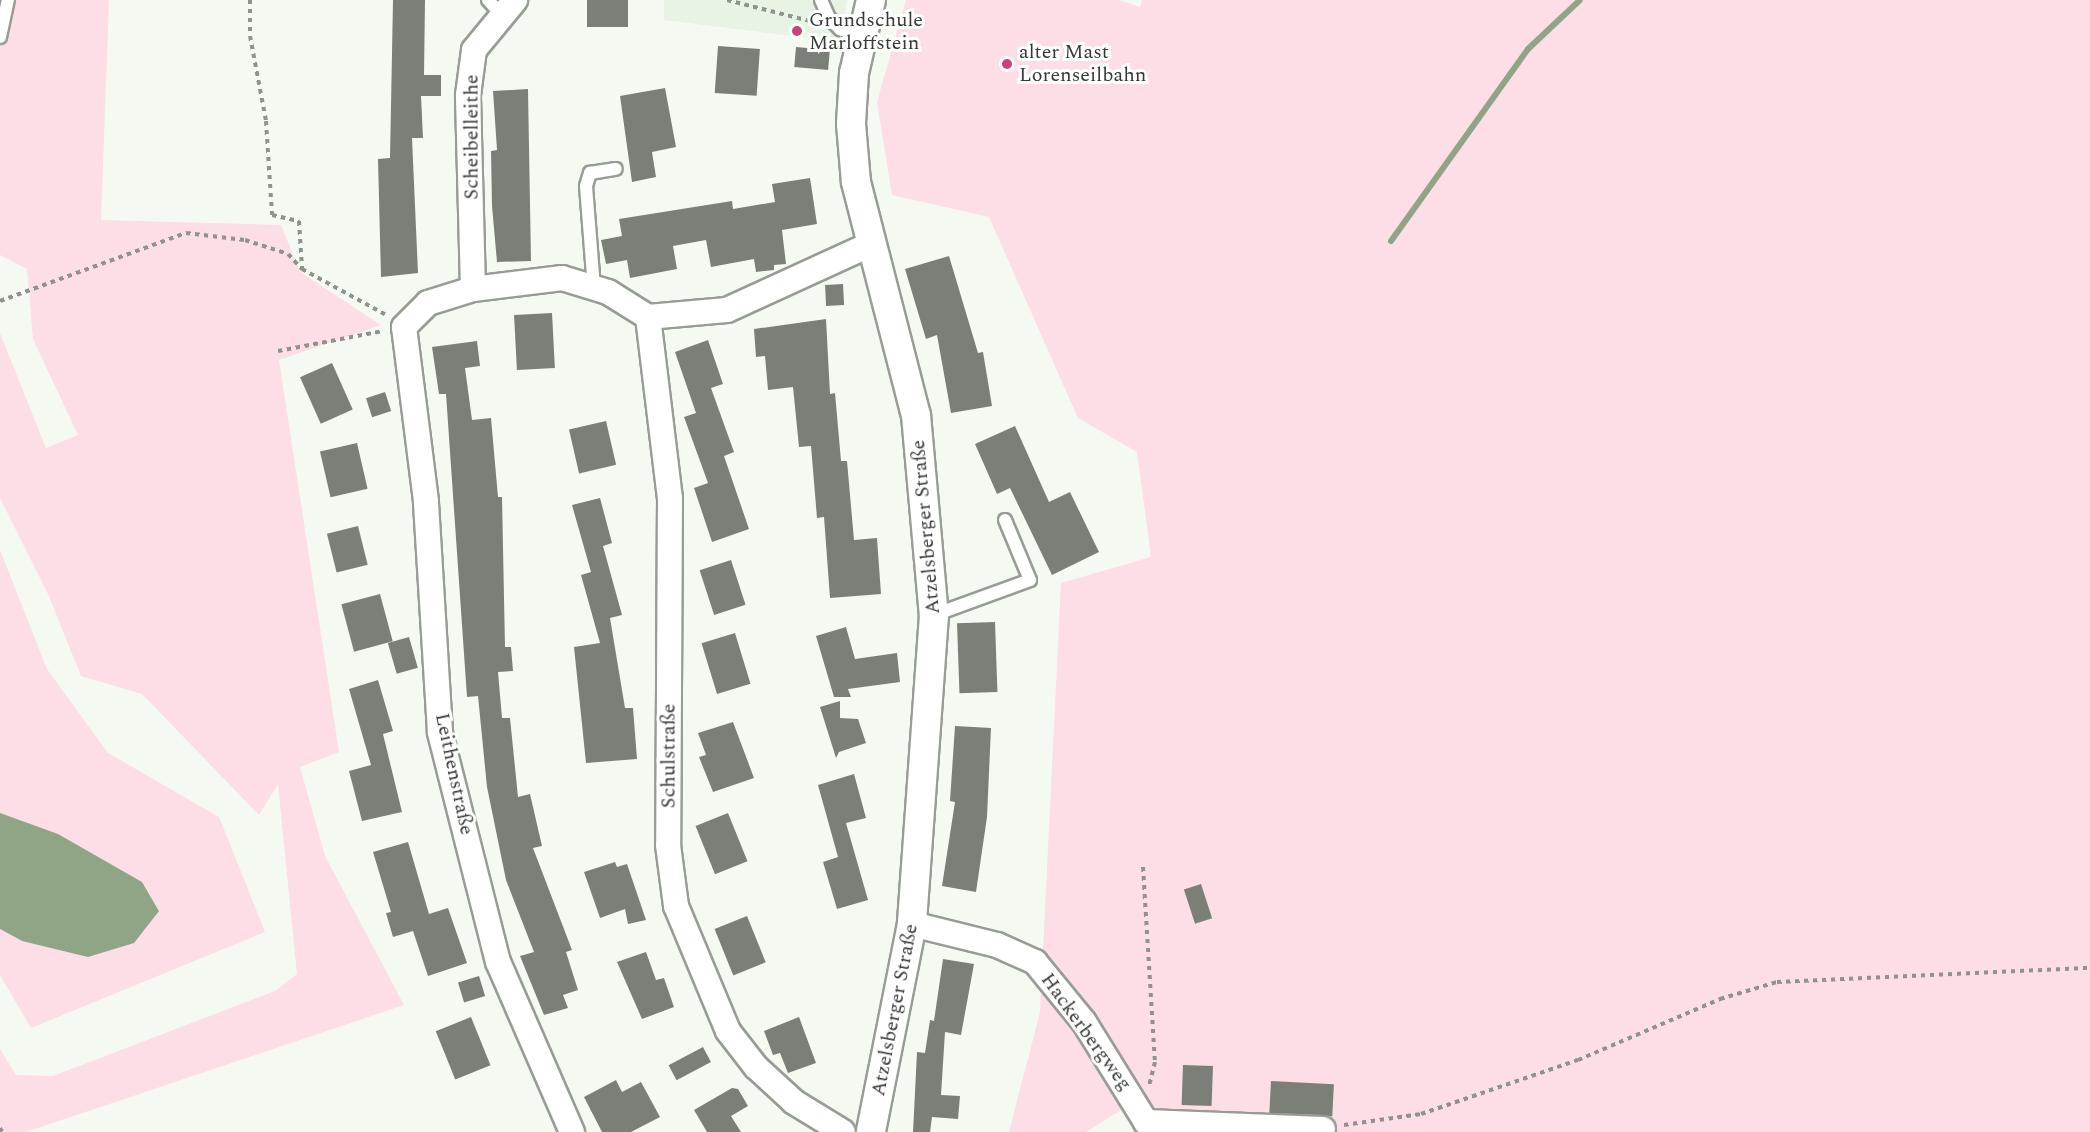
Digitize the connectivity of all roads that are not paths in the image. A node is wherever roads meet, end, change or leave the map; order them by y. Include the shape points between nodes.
1 (8, 0) edge
2 (821, 0) edge
3 (871, 0) edge
4 (501, 5) edge
5 (0, 37) edge
6 (862, 37) junction
7 (616, 170) dead end
8 (871, 244) junction
9 (594, 288) junction
10 (473, 289) junction
11 (648, 317) junction
12 (1005, 520) dead end
13 (934, 615) junction
14 (912, 924) junction
15 (1323, 1129) road end
16 (572, 1132) edge
17 (843, 1132) edge
18 (871, 1132) edge

1 - 5 lane
2 - 6 lane via 835,24
3 - 6 street, Atzelsberger Straße
4 - 10 street, Scheibelleithe via 474,50 468,95
6 - 8 street, Atzelsberger Straße via 851,124 856,182
7 - 9 lane via 590,172 586,186
8 - 11 street via 727,310
8 - 13 street, Atzelsberger Straße via 916,415
9 - 10 street via 562,278
9 - 11 street
10 - 16 street, Leithenstraße via 428,303 404,327 426,501 440,732 498,962
11 - 17 street, Schulstraße via 670,498 668,845 676,906 728,1031 756,1067 794,1101
12 - 13 lane via 1030,580
13 - 14 street, Atzelsberger Straße
14 - 15 street, Hackerbergweg via 997,945 1035,962 1072,1006 1142,1113
14 - 18 street, Atzelsberger Straße

